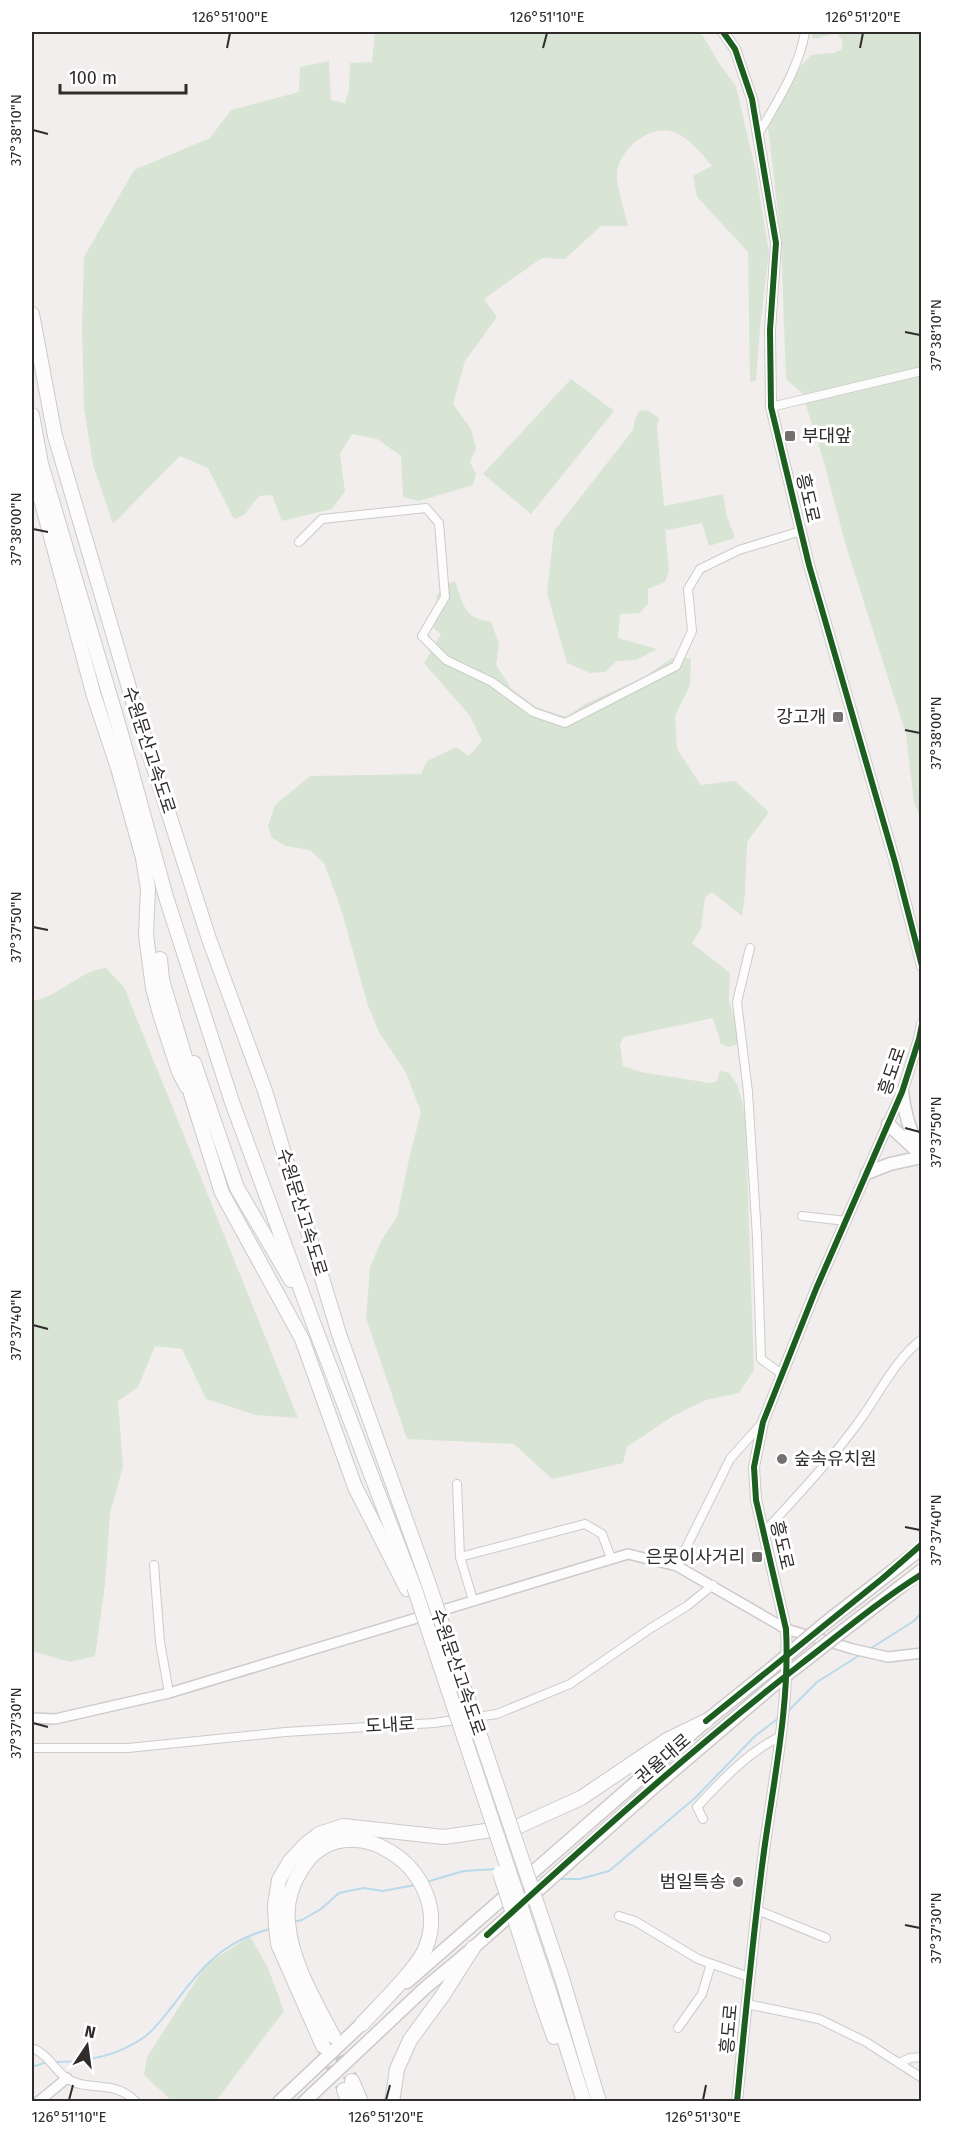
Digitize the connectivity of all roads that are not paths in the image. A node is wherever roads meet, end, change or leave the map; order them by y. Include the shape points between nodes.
1 (723, 32) edge
2 (805, 32) edge
3 (758, 135) junction
4 (32, 314) edge
5 (921, 371) edge
6 (771, 407) junction
7 (32, 415) edge
8 (37, 473) edge
9 (801, 531) junction
10 (299, 542) dead end
11 (750, 948) dead end
12 (921, 966) edge
13 (921, 1024) edge
14 (902, 1092) junction
15 (191, 1094) junction
16 (888, 1124) junction
17 (921, 1155) edge
18 (867, 1173) junction
19 (802, 1216) dead end
20 (846, 1221) junction
21 (314, 1325) junction
22 (921, 1339) edge
23 (782, 1374) junction
24 (763, 1422) junction
25 (457, 1484) dead end
26 (764, 1532) junction
27 (921, 1544) edge
28 (921, 1548) edge
29 (460, 1557) junction
30 (611, 1558) junction
31 (154, 1565) dead end
32 (677, 1566) junction
33 (921, 1572) edge
34 (883, 1578) junction
35 (713, 1585) junction
36 (416, 1586) junction
37 (474, 1600) junction
38 (786, 1629) junction
39 (921, 1653) edge
40 (169, 1693) junction
41 (32, 1718) edge
42 (706, 1721) junction
43 (780, 1734) junction
44 (32, 1748) edge
45 (703, 1819) dead end
46 (281, 1904) junction
47 (757, 1910) junction
48 (619, 1916) dead end
49 (826, 1938) dead end
50 (473, 1948) junction
51 (711, 1964) junction
52 (749, 1977) junction
53 (546, 1998) junction
54 (747, 2004) junction
55 (362, 2024) junction
56 (678, 2028) dead end
57 (328, 2041) tunnel mouth
58 (32, 2048) edge
59 (921, 2057) edge
60 (899, 2063) junction
61 (67, 2078) junction
62 (921, 2078) edge
63 (348, 2091) tunnel mouth
64 (38, 2102) edge
65 (136, 2102) edge
66 (279, 2102) edge
67 (304, 2102) edge
68 (361, 2102) edge
69 (392, 2102) edge
70 (576, 2102) edge
71 (584, 2102) edge
72 (599, 2102) edge
73 (737, 2102) edge

1 - 3 street, 흥도로 via 735,49 752,99
2 - 3 street via 802,50
3 - 6 street, 흥도로 via 777,243 770,330
4 - 36 highway, 수원문산고속도로 via 56,436 137,715 206,928 265,1091
5 - 6 street
6 - 9 street, 흥도로
7 - 8 highway, 수원문산고속도로
8 - 15 highway via 94,696 147,875 146,935 153,988 179,1072
8 - 21 highway, 수원문산고속도로 via 81,601 166,897 232,1102
9 - 10 street, 흥도로 via 739,550 700,569 688,589 692,631 676,666 565,723 533,712 492,682 446,660 422,636 445,597 439,523 426,508 322,519
9 - 12 street, 흥도로 via 896,862
11 - 23 street via 737,1002 748,1092 761,1359
13 - 14 street, 흥도로
14 - 16 street, 흥도로
14 - 17 main road via 907,1122
15 - 21 highway via 190,1074 162,980 160,959 237,1188
15 - 36 highway via 222,1193 302,1339 355,1487
16 - 17 main road
16 - 18 street, 흥도로
17 - 18 main road
18 - 20 street, 흥도로
19 - 20 street
20 - 23 street, 흥도로
21 - 36 highway, 수원문산고속도로
22 - 26 street via 890,1375 862,1417
23 - 24 street, 흥도로
24 - 26 street, 흥도로 via 754,1467 756,1500
24 - 32 street via 730,1459
25 - 29 street
26 - 38 street, 흥도로
27 - 34 main road
28 - 34 main road
29 - 30 street via 585,1524 602,1534
29 - 37 street
30 - 32 street via 628,1554
30 - 37 street
31 - 40 street via 160,1642
32 - 35 street
33 - 50 main road, 권율대로, bridge via 775,1684 571,1858
34 - 42 main road, 권율대로, bridge
35 - 38 street
35 - 44 street, 도내로 via 570,1684 497,1714 434,1723 285,1732 128,1748
36 - 53 highway, 수원문산고속도로, bridge
36 - 72 highway, 수원문산고속도로, bridge via 561,1975
37 - 40 street
38 - 39 street via 888,1657
38 - 43 street, 흥도로
40 - 41 street via 55,1719
42 - 46 highway via 667,1740 581,1798 519,1826 444,1837 343,1826 319,1834 290,1861 279,1880
42 - 55 main road, 권율대로, bridge
43 - 45 street via 729,1772 698,1807
43 - 47 street, 흥도로
46 - 55 highway via 306,1862 331,1843 360,1840 386,1847 413,1871 425,1892 430,1912 426,1947
46 - 57 highway via 284,1941
47 - 49 street
47 - 52 street, 흥도로
48 - 51 street
50 - 67 main road
50 - 69 highway via 410,2040 397,2069
51 - 52 street
51 - 56 street via 702,1994
52 - 54 street, 흥도로
53 - 70 highway
53 - 71 highway, 수원문산고속도로
54 - 60 street, 흥도로 via 819,2019
54 - 73 street, 흥도로
55 - 66 main road
58 - 61 street
59 - 60 street
60 - 62 street, 흥도로
61 - 64 street
61 - 65 street via 82,2084 110,2086 129,2094
63 - 68 highway

